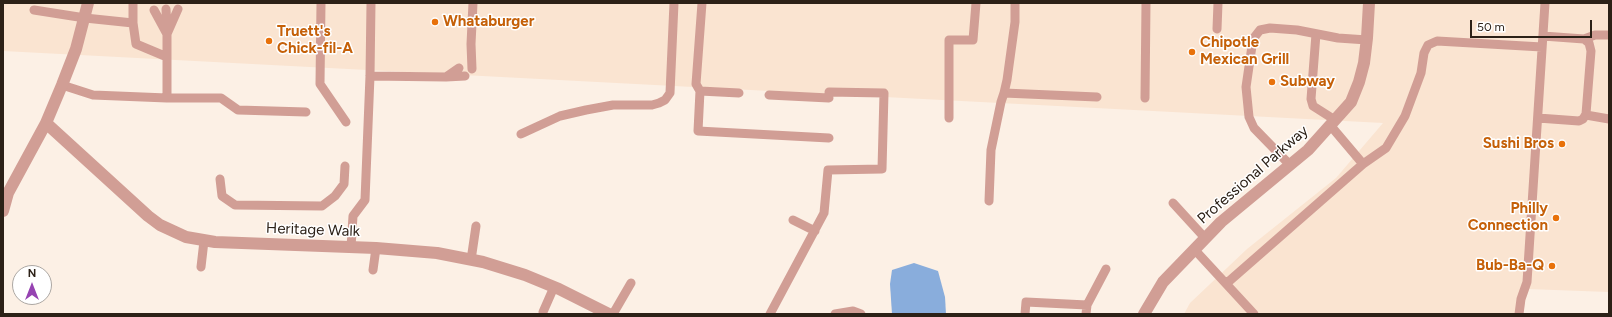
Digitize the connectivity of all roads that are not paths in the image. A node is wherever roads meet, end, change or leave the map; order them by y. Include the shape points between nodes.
1 (88, 3) edge
2 (133, 3) edge
3 (321, 3) edge
4 (371, 3) edge
5 (472, 3) edge
6 (674, 3) edge
7 (702, 3) edge
8 (976, 3) edge
9 (1015, 3) edge
10 (1146, 3) edge
11 (1218, 3) edge
12 (1369, 3) edge
13 (1545, 3) edge
14 (166, 9) dead end
15 (178, 9) dead end
16 (34, 10) dead end
17 (154, 10) dead end
18 (85, 18) junction
19 (133, 23) junction
20 (1217, 30) dead end
21 (167, 34) junction
22 (1316, 34) junction
23 (1609, 35) edge
24 (1543, 36) junction
25 (1584, 39) junction
26 (1367, 40) junction
27 (471, 44) junction
28 (1542, 47) junction
29 (166, 57) junction
30 (465, 60) dead end
31 (459, 68) dead end
32 (472, 69) dead end
33 (370, 76) junction
34 (465, 76) dead end
35 (446, 77) junction
36 (62, 85) junction
37 (700, 91) junction
38 (739, 93) dead end
39 (1004, 93) junction
40 (769, 94) dead end
41 (1097, 97) dead end
42 (167, 98) junction
43 (1145, 98) dead end
44 (306, 112) dead end
45 (1586, 115) junction
46 (949, 118) dead end
47 (1538, 118) junction
48 (1609, 119) edge
49 (346, 122) dead end
50 (46, 123) junction
51 (1333, 123) junction
52 (522, 134) dead end
53 (829, 138) dead end
54 (1363, 164) junction
55 (1290, 165) junction
56 (345, 166) dead end
57 (220, 178) dead end
58 (989, 201) dead end
59 (1173, 203) dead end
60 (3, 211) edge
61 (793, 220) dead end
62 (476, 226) dead end
63 (815, 231) junction
64 (1205, 238) junction
65 (204, 241) junction
66 (351, 247) junction
67 (376, 248) junction
68 (1194, 249) junction
69 (471, 260) junction
70 (201, 267) dead end
71 (1106, 269) dead end
72 (373, 270) dead end
73 (631, 283) dead end
74 (1227, 283) junction
75 (554, 288) junction
76 (1087, 310) edge
77 (543, 312) dead end
78 (608, 314) edge
79 (613, 314) edge
80 (770, 314) edge
81 (835, 314) edge
82 (862, 314) edge
83 (1026, 314) edge
84 (1144, 314) edge
85 (1254, 314) edge
86 (1519, 314) edge

1 - 18 street
2 - 19 lane
3 - 49 lane via 320,84
4 - 33 lane
5 - 27 lane
6 - 52 lane via 670,93 665,100 652,105 614,104 560,116
7 - 37 lane via 696,84
8 - 46 lane via 973,40 950,40
9 - 39 lane via 1015,22
10 - 43 lane
11 - 20 lane
12 - 26 street, Professional Parkway
13 - 24 lane
14 - 21 lane
15 - 21 lane
16 - 18 lane
17 - 21 lane
18 - 19 lane
18 - 36 street
19 - 29 lane via 136,44
21 - 29 lane
22 - 26 lane
22 - 51 lane via 1310,99 1313,106
22 - 55 lane via 1270,28 1260,30 1253,39 1246,87 1249,117 1254,128
23 - 25 lane via 1595,35
24 - 25 lane
24 - 28 lane
25 - 45 lane via 1589,43 1591,51
26 - 51 street, Professional Parkway via 1354,96
27 - 30 lane
27 - 32 lane
28 - 47 lane
28 - 54 lane via 1437,41 1428,45 1405,116 1386,148
29 - 42 lane
31 - 35 lane
33 - 35 lane
33 - 66 lane via 365,200 353,216
34 - 35 lane
36 - 42 lane via 93,94
36 - 50 street
37 - 38 lane
37 - 53 lane via 698,131
39 - 41 lane
39 - 58 lane via 991,150
40 - 63 lane via 884,93 882,169 828,170 826,207
42 - 44 lane via 221,98 238,110
45 - 47 lane via 1579,121
45 - 48 lane
47 - 86 lane via 1527,282
50 - 60 street via 8,193
50 - 65 street, Heritage Walk via 160,225 186,237
51 - 54 lane
51 - 55 street, Professional Parkway
54 - 74 lane
55 - 64 street, Professional Parkway via 1220,222
56 - 57 lane via 344,184 335,196 322,206 235,205 222,196
59 - 64 lane
61 - 63 lane
62 - 69 lane
63 - 80 lane
64 - 68 street, Professional Parkway
65 - 66 street, Heritage Walk
65 - 70 lane
66 - 67 street, Heritage Walk
67 - 69 street, Heritage Walk via 424,252
67 - 72 lane
68 - 74 lane
68 - 84 street, Professional Parkway via 1163,282
69 - 75 street, Heritage Walk via 504,268
71 - 76 lane
73 - 79 lane
74 - 85 lane
75 - 77 lane
75 - 78 street, Heritage Walk
76 - 83 lane via 1026,302
81 - 82 lane via 852,310

